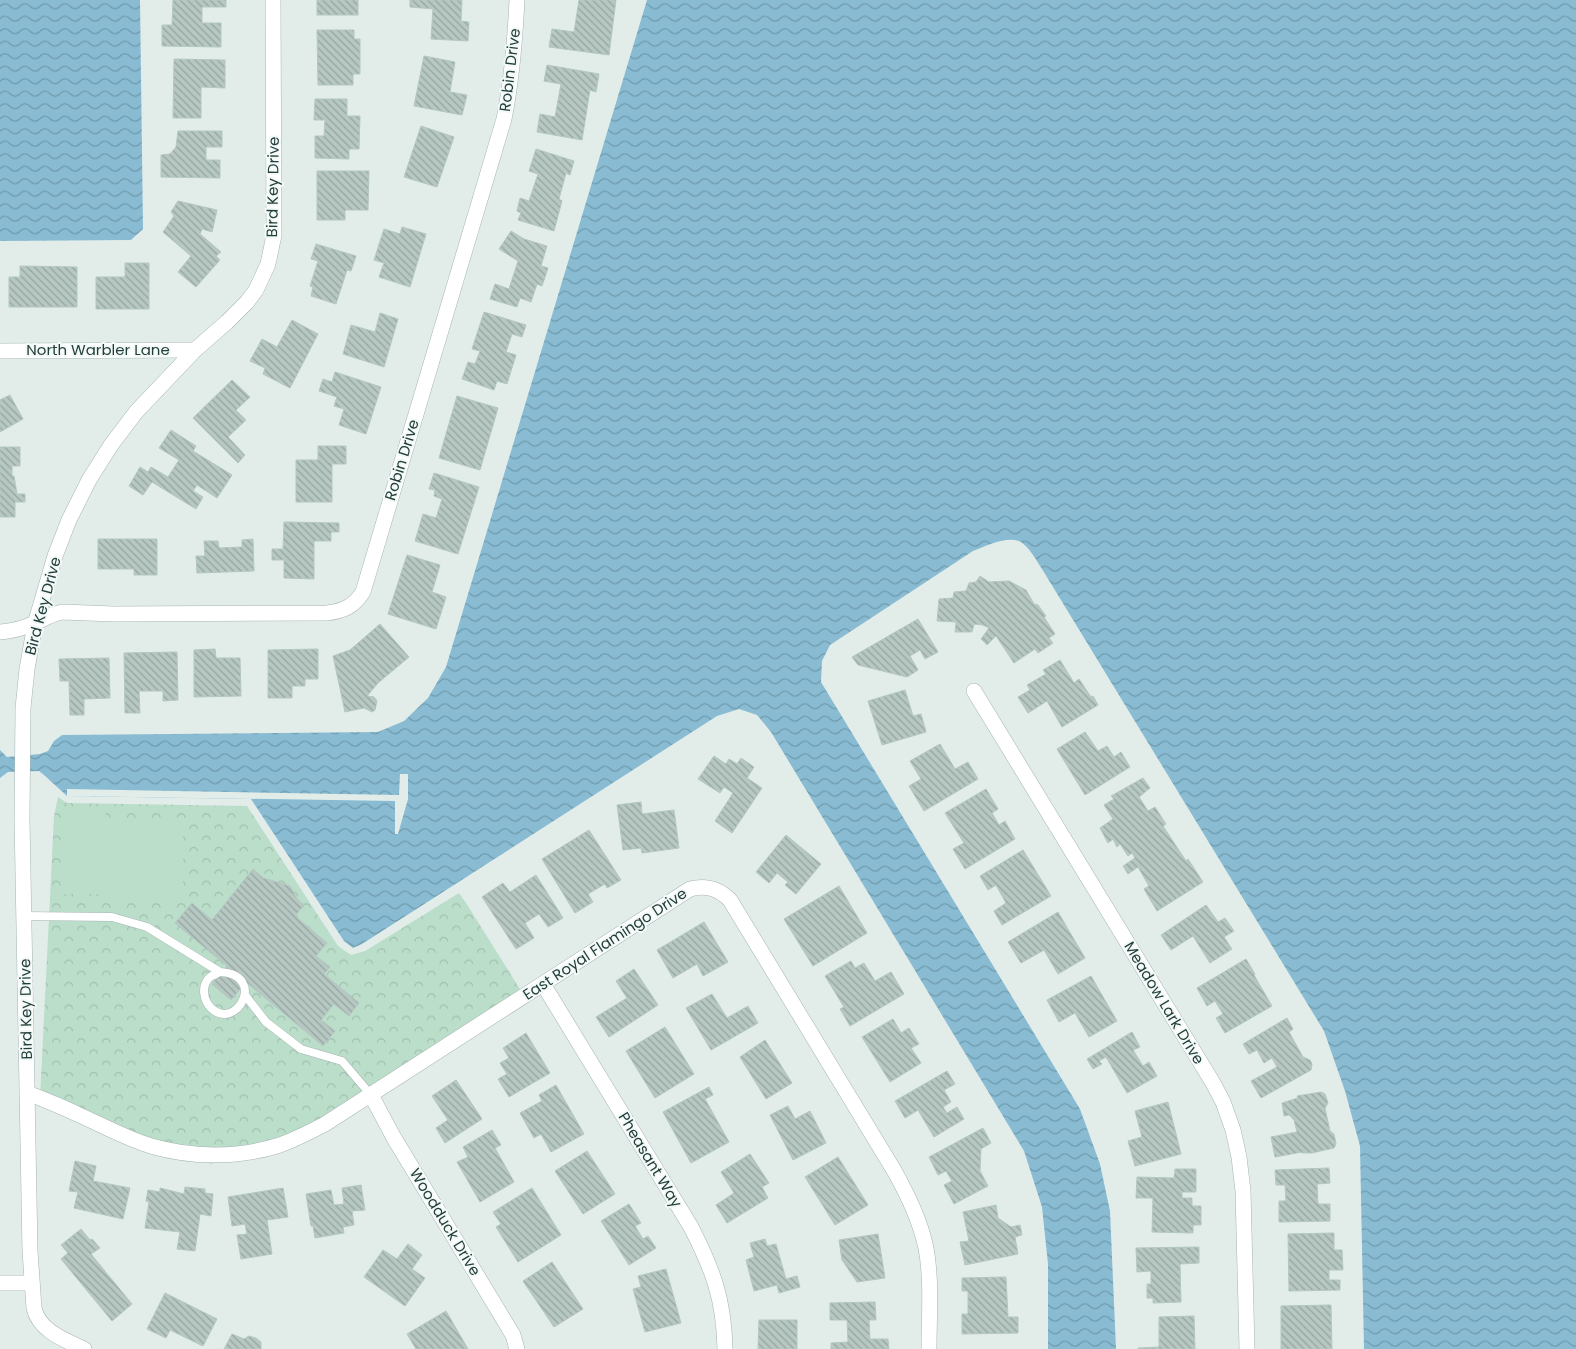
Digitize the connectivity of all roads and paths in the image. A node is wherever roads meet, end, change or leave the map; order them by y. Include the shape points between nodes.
1 (273, 0) edge
2 (517, 0) edge
3 (0, 350) edge
4 (195, 350) junction
5 (35, 624) junction
6 (0, 632) edge
7 (974, 691) dead end
8 (24, 916) junction
9 (220, 972) junction
10 (543, 984) junction
11 (246, 995) junction
12 (28, 1093) junction
13 (371, 1095) junction
14 (0, 1283) edge
15 (32, 1283) junction
16 (84, 1349) edge
17 (517, 1349) edge
18 (725, 1349) edge
19 (929, 1349) edge
20 (1247, 1349) edge

1 - 4 street, Bird Key Drive via 272,251 252,296
2 - 5 street, Robin Drive via 510,89 504,119 363,592 357,600 338,612 327,613 62,612
3 - 4 street, North Warbler Lane
4 - 5 street, Bird Key Drive via 136,412 90,480 55,556
5 - 6 street, Robin Drive
5 - 8 street, Bird Key Drive via 23,708
7 - 20 street, Meadow Lark Drive via 1223,1102 1240,1166
8 - 9 lane via 112,917 147,927
8 - 12 street, Bird Key Drive
9 - 11 lane via 239,978
9 - 11 lane via 209,978 203,990 206,1003 215,1012 228,1014 240,1007
10 - 13 street, East Royal Flamingo Drive
10 - 18 street, Pheasant Way via 691,1227 713,1273 722,1306
10 - 19 street, East Royal Flamingo Drive via 690,889 713,888 722,892 730,900 909,1197 928,1263
11 - 13 lane via 266,1022 301,1049 342,1061
12 - 13 street, East Royal Flamingo Drive via 152,1146 187,1153 223,1155 259,1150 293,1140
12 - 15 street, Bird Key Drive
13 - 17 street, Woodduck Drive via 514,1335
14 - 15 street
15 - 16 street, Bird Key Drive via 34,1308 40,1322

